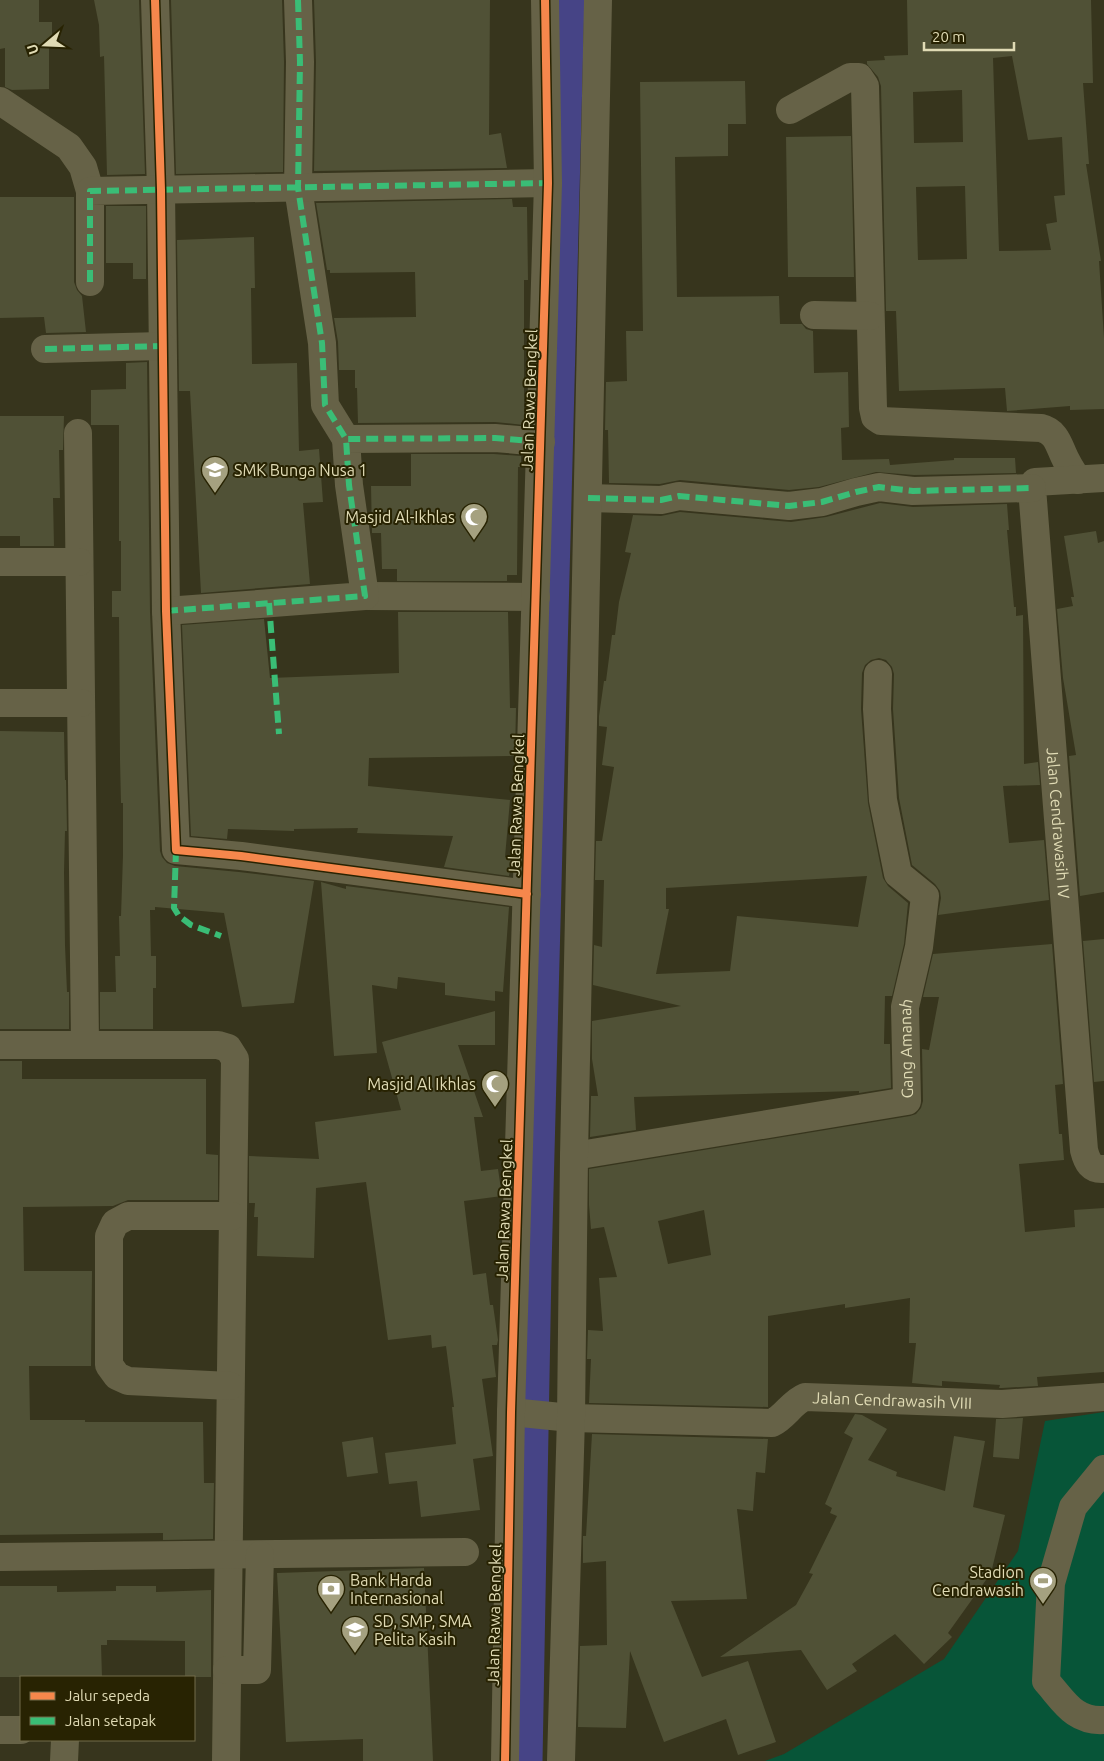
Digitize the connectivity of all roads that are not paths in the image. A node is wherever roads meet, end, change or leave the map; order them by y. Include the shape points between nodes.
1 (155, 0) edge
2 (298, 0) edge
3 (545, 0) edge
4 (598, 0) edge
5 (0, 101) edge
6 (790, 110) dead end
7 (548, 183) junction
8 (298, 188) junction
9 (161, 190) junction
10 (90, 191) junction
11 (90, 282) dead end
12 (814, 315) dead end
13 (870, 316) junction
14 (162, 346) junction
15 (45, 349) dead end
16 (78, 433) dead end
17 (346, 439) junction
18 (541, 442) junction
19 (1091, 479) edge
20 (1033, 485) junction
21 (588, 498) junction
22 (0, 562) edge
23 (80, 562) junction
24 (365, 596) junction
25 (536, 598) junction
26 (166, 610) junction
27 (878, 674) dead end
28 (0, 703) edge
29 (81, 703) junction
30 (527, 894) junction
31 (0, 1044) edge
32 (85, 1044) junction
33 (574, 1156) junction
34 (1096, 1167) edge
35 (232, 1216) junction
36 (230, 1386) junction
37 (1104, 1397) edge
38 (519, 1412) junction
39 (565, 1418) junction
40 (1104, 1469) edge
41 (465, 1552) dead end
42 (260, 1554) junction
43 (228, 1556) junction
44 (0, 1557) edge
45 (227, 1670) junction
46 (1104, 1720) edge
47 (0, 1730) edge
48 (20, 1730) edge
49 (65, 1741) edge
50 (64, 1761) edge
51 (226, 1761) edge
52 (505, 1761) edge
53 (561, 1761) edge

1 - 9 street
2 - 8 street
3 - 7 street, Jalan Rawa Bengkel
4 - 21 street
5 - 10 street via 68,147 83,167
6 - 13 street via 850,77 859,77 865,86
7 - 8 street
7 - 18 street, Jalan Rawa Bengkel
8 - 9 street
8 - 17 street via 322,342 325,405
9 - 10 street
9 - 14 street
10 - 11 street
12 - 13 street
13 - 19 street via 874,417 881,421 1048,429 1056,437 1067,463
14 - 15 street
14 - 26 street
16 - 23 street
17 - 18 street via 495,438
17 - 24 street via 349,485
18 - 25 street, Jalan Rawa Bengkel
19 - 20 street
20 - 21 street via 913,492 879,487 822,502 789,506 680,496 661,500
20 - 34 street, Jalan Cendrawasih IV via 1084,1150
21 - 33 street
22 - 23 street
23 - 29 street
24 - 25 street
24 - 26 street
25 - 30 street, Jalan Rawa Bengkel
26 - 30 street via 176,850
27 - 33 street, Gang Amanah via 876,709 883,800 898,874 925,896 919,947 905,1006 907,1101
28 - 29 street
29 - 32 street
30 - 38 street, Jalan Rawa Bengkel
31 - 32 street
32 - 35 street via 218,1045 228,1048 235,1059
33 - 39 street
35 - 36 street
35 - 36 street via 128,1216 115,1223 108,1236 109,1365 117,1376 128,1382
36 - 43 street
37 - 39 street, Jalan Cendrawasih VIII via 1002,1404 806,1397 772,1423
38 - 39 street, Jalan Cendrawasih VIII
38 - 52 street, Jalan Rawa Bengkel
39 - 53 street
40 - 46 street via 1073,1507 1051,1583 1046,1681 1078,1716
41 - 42 street
42 - 43 street
42 - 45 street via 257,1670
43 - 44 street
43 - 45 street
45 - 51 street
47 - 48 street
49 - 50 street

